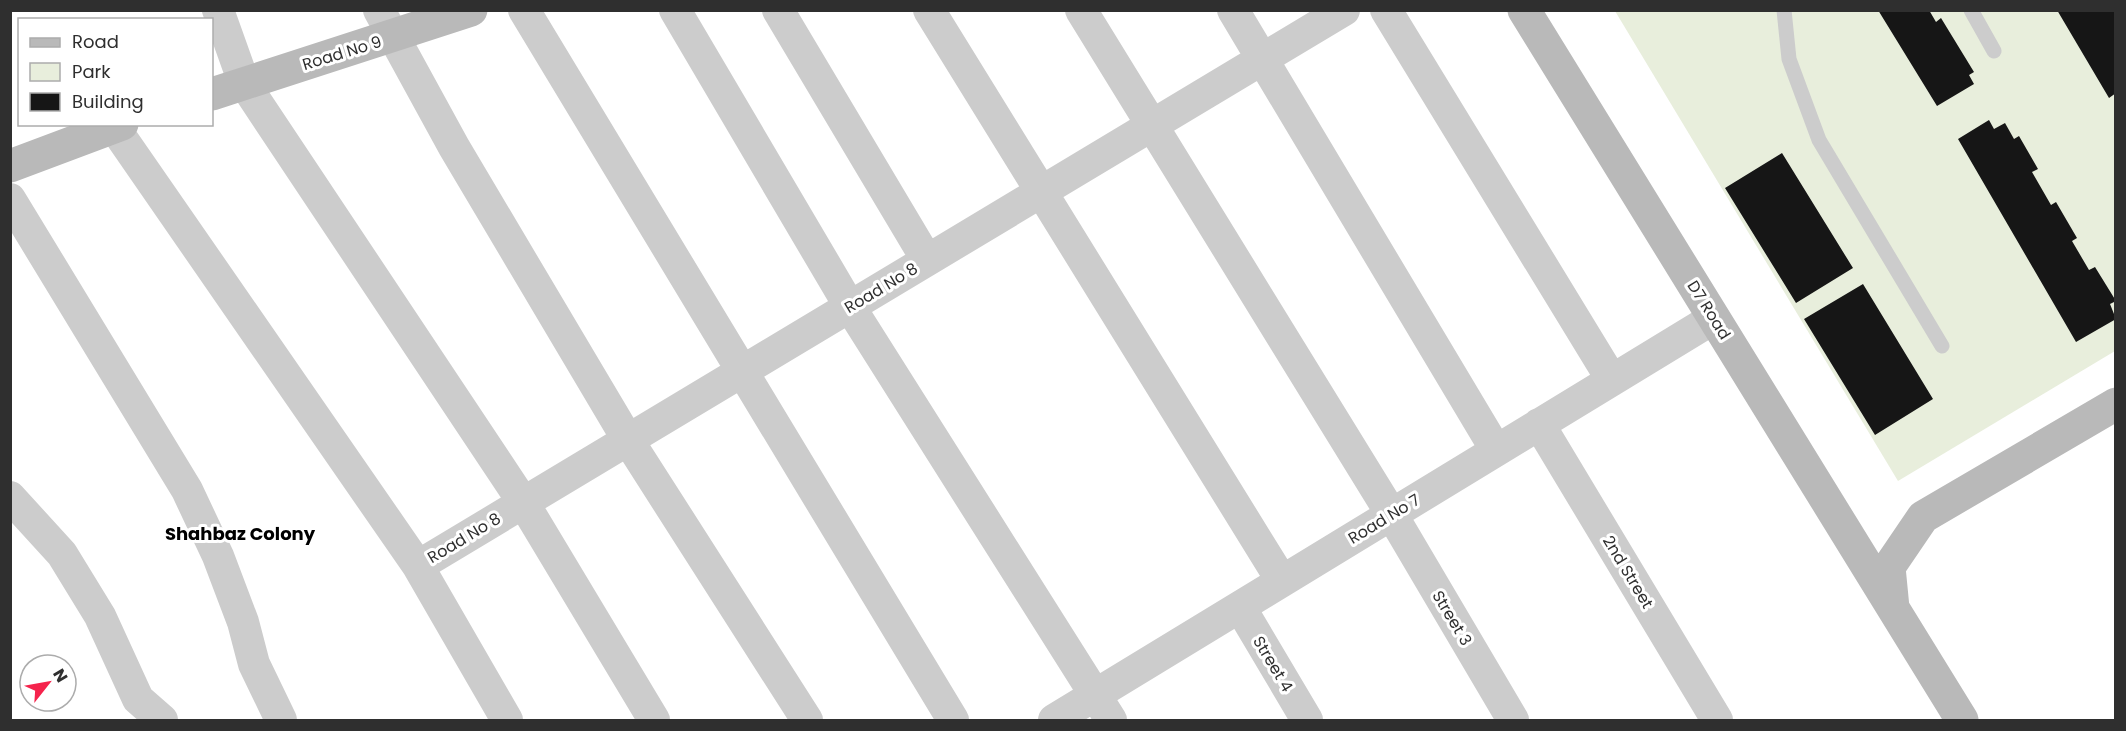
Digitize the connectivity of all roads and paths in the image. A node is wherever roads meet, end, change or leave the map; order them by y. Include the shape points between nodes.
1 (218, 10) edge
2 (471, 10) edge
3 (524, 10) edge
4 (675, 10) edge
5 (778, 10) edge
6 (929, 10) edge
7 (1081, 10) edge
8 (1233, 10) edge
9 (1344, 10) edge
10 (1386, 10) edge
11 (1524, 10) edge
12 (1784, 10) edge
13 (1971, 10) edge
14 (386, 24) edge
15 (1994, 51) dead end
16 (1262, 60) junction
17 (244, 83) junction
18 (213, 94) edge
19 (118, 126) edge
20 (1151, 126) junction
21 (10, 166) edge
22 (1040, 191) junction
23 (10, 199) edge
24 (927, 260) junction
25 (850, 307) junction
26 (1714, 318) junction
27 (1942, 346) dead end
28 (741, 372) junction
29 (1612, 381) junction
30 (2115, 404) edge
31 (1539, 424) junction
32 (628, 440) junction
33 (1496, 450) junction
34 (10, 497) edge
35 (523, 502) junction
36 (1392, 515) junction
37 (418, 566) junction
38 (1282, 581) junction
39 (1240, 607) junction
40 (1893, 610) junction
41 (1103, 708) edge
42 (162, 720) edge
43 (281, 720) edge
44 (507, 720) edge
45 (654, 720) edge
46 (807, 720) edge
47 (953, 720) edge
48 (1054, 720) edge
49 (1307, 720) edge
50 (1513, 720) edge
51 (1717, 720) edge
52 (1962, 720) edge

1 - 17 street
2 - 14 street, Road No 9
3 - 28 street
4 - 25 street
5 - 24 street
6 - 22 street
7 - 20 street, Street 3
8 - 16 street
9 - 16 street, Road No 8
10 - 29 street
11 - 26 street, D7 Road
12 - 27 lane via 1789,59 1819,141
13 - 15 lane
14 - 17 street, Road No 9
14 - 32 street
16 - 20 street, Road No 8
16 - 33 street
17 - 18 street, Road No 9
17 - 35 street
19 - 21 street
19 - 37 street
20 - 22 street, Road No 8
20 - 36 street, Street 3
22 - 24 street, Road No 8
22 - 38 street
23 - 43 street via 188,490 218,556 254,664
24 - 25 street, Road No 8
25 - 28 street, Road No 8
25 - 41 street
26 - 29 street, Road No 7
26 - 40 street, D7 Road
28 - 32 street, Road No 8
28 - 47 street
29 - 31 street, Road No 7
30 - 40 street, D7 Road via 1923,517 1889,567
31 - 33 street, Road No 7
31 - 51 street, 2nd Street
32 - 35 street, Road No 8
32 - 46 street
33 - 36 street, Road No 7
34 - 42 street via 62,554 100,616 138,699
35 - 37 street, Road No 8
35 - 45 street
36 - 38 street, Road No 7
36 - 50 street, Street 3
37 - 44 street
38 - 39 street, Road No 7
39 - 41 street, Road No 7
39 - 49 street, Street 4
40 - 52 street, D7 Road
41 - 48 street, Road No 7

